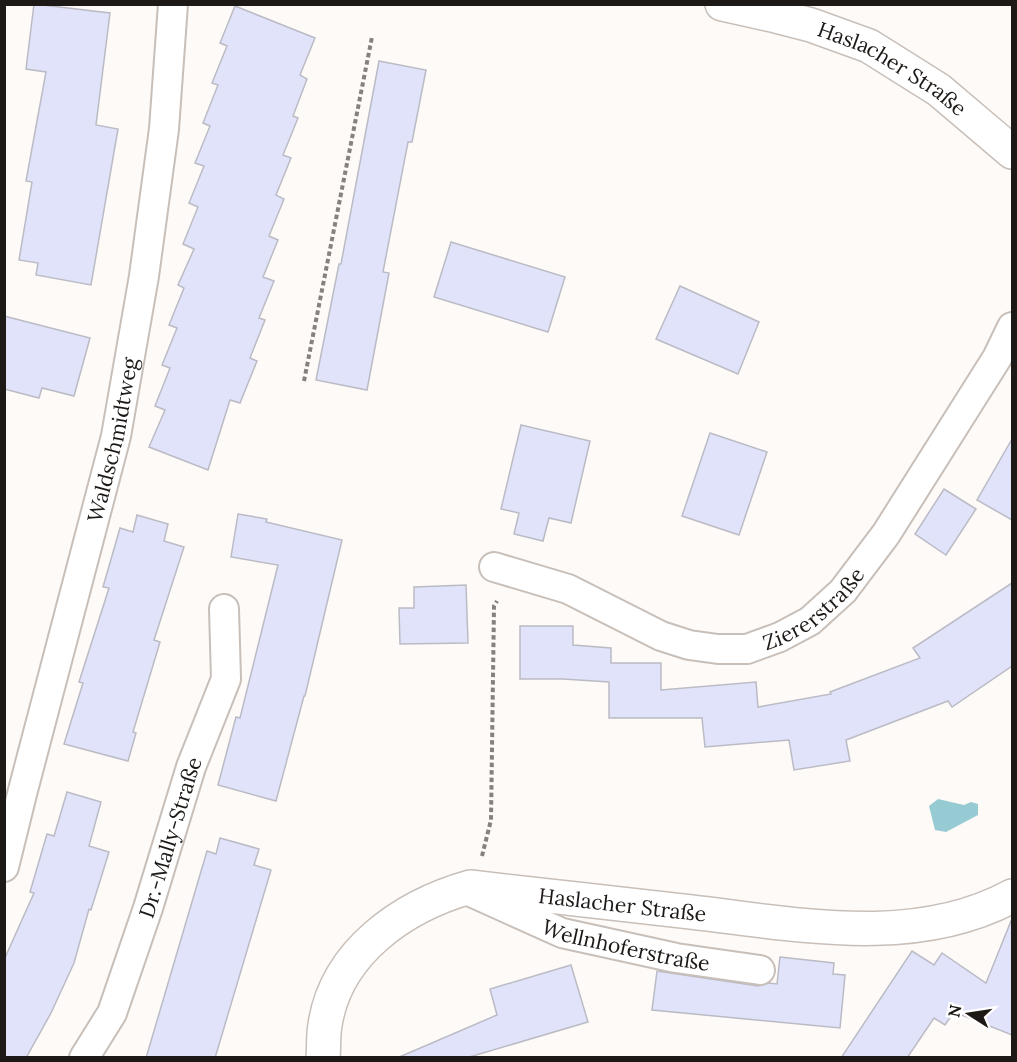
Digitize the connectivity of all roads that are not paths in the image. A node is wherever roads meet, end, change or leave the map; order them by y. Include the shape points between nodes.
1 (173, 4) edge
2 (722, 4) edge
3 (1012, 152) edge
4 (1012, 327) edge
5 (494, 567) dead end
6 (224, 609) dead end
7 (4, 867) edge
8 (464, 888) junction
9 (1012, 896) edge
10 (760, 970) dead end
11 (84, 1058) edge
12 (323, 1058) edge

1 - 7 street, Waldschmidtweg via 164,129 116,436
2 - 3 street, Haslacher Straße via 777,15 868,46 939,90
4 - 5 street, Ziererstraße via 886,534 834,599 810,621 780,637 747,649 689,645 661,636 568,589
6 - 11 street, Dr.-Mally-Straße via 226,678 191,767 112,1013
8 - 9 street, Haslacher Straße via 798,924 884,929 971,914
8 - 10 street, Wellnhoferstraße via 562,933 676,958
8 - 12 street, Haslacher Straße via 426,902 400,918 352,959 334,992 325,1025

